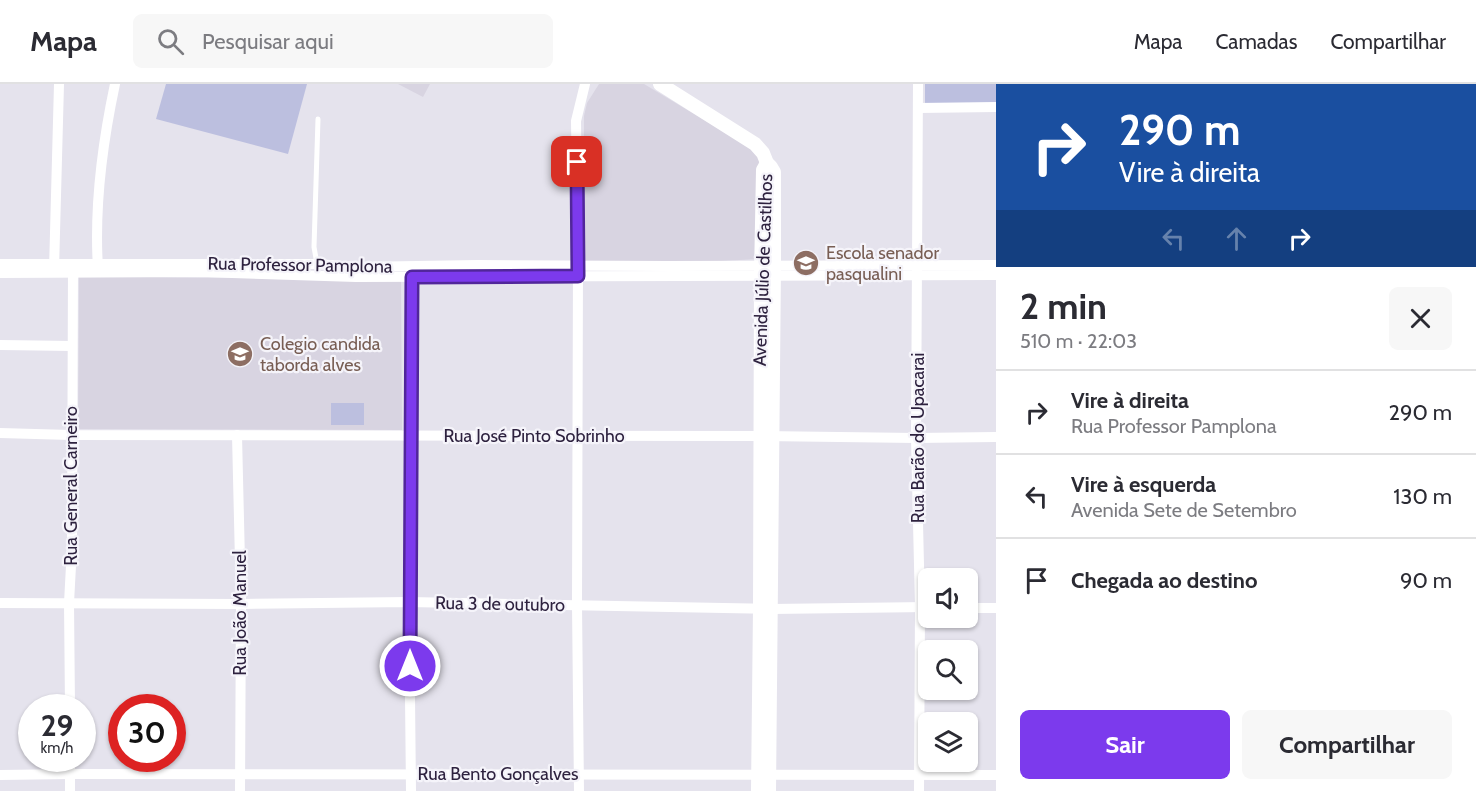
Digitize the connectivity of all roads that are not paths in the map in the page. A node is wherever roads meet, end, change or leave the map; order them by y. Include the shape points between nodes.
1 (59, 84) edge
2 (115, 84) edge
3 (585, 84) edge
4 (660, 84) edge
5 (918, 84) edge
6 (996, 107) edge
7 (918, 108) junction
8 (318, 119) dead end
9 (0, 264) edge
10 (317, 264) junction
11 (996, 265) edge
12 (98, 268) junction
13 (200, 268) junction
14 (20, 269) junction
15 (54, 269) junction
16 (73, 269) junction
17 (578, 271) junction
18 (767, 271) junction
19 (918, 271) junction
20 (356, 272) junction
21 (413, 272) junction
22 (0, 273) edge
23 (996, 275) edge
24 (0, 345) edge
25 (72, 346) junction
26 (0, 433) edge
27 (71, 435) junction
28 (237, 435) junction
29 (411, 436) junction
30 (766, 436) junction
31 (577, 437) junction
32 (996, 437) edge
33 (916, 438) junction
34 (922, 568) edge
35 (409, 602) junction
36 (0, 603) edge
37 (69, 603) junction
38 (241, 604) junction
39 (577, 605) junction
40 (918, 607) edge
41 (766, 608) junction
42 (978, 608) edge
43 (996, 608) edge
44 (923, 628) edge
45 (70, 694) edge
46 (70, 774) junction
47 (240, 774) junction
48 (411, 774) junction
49 (764, 774) junction
50 (920, 774) junction
51 (0, 775) edge
52 (579, 775) junction
53 (996, 775) edge
54 (69, 791) edge
55 (240, 791) edge
56 (411, 791) edge
57 (579, 791) edge
58 (758, 791) edge
59 (769, 791) edge
60 (919, 791) edge

1 - 15 street
2 - 12 street via 102,151
3 - 17 street via 576,121
4 - 18 street, Avenida Júlio de Castilhos via 755,144 774,172
5 - 7 street, Rua Barão do Upacarai
6 - 7 street
7 - 19 street, Rua Barão do Upacarai
8 - 10 lane via 314,247
9 - 14 street, Rua Professor Pamplona
10 - 13 street, Rua Professor Pamplona
10 - 20 street, Rua Professor Pamplona
11 - 19 street, Rua Professor Pamplona
12 - 13 street, Rua Professor Pamplona
12 - 16 street, Rua Professor Pamplona
13 - 20 street, Rua Professor Pamplona
14 - 15 street, Rua Professor Pamplona
14 - 22 street, Rua Professor Pamplona
15 - 16 street, Rua Professor Pamplona
16 - 25 street, Rua General Carneiro
17 - 18 street, Rua Professor Pamplona
17 - 21 street, Rua Professor Pamplona
17 - 31 street
18 - 19 street, Rua Professor Pamplona
18 - 30 street, Avenida Júlio de Castilhos
19 - 23 street, Rua Professor Pamplona
19 - 33 street, Rua Barão do Upacarai
20 - 21 street, Rua Professor Pamplona
21 - 29 street
24 - 25 street
25 - 27 street, Rua General Carneiro
26 - 27 street, Rua José Pinto Sobrinho
27 - 28 street, Rua José Pinto Sobrinho
27 - 37 street, Rua General Carneiro
28 - 29 street, Rua José Pinto Sobrinho
28 - 38 street, Rua João Manuel
29 - 31 street, Rua José Pinto Sobrinho
29 - 35 street
30 - 31 street, Rua José Pinto Sobrinho
30 - 33 street, Rua José Pinto Sobrinho
30 - 41 street, Avenida Júlio de Castilhos
31 - 39 street
32 - 33 street, Rua José Pinto Sobrinho
33 - 34 street, Rua Barão do Upacarai
35 - 38 street, Rua 3 de outubro
35 - 39 street, Rua 3 de outubro
35 - 48 street
36 - 37 street, Rua 3 de outubro
37 - 38 street, Rua 3 de outubro
37 - 45 street, Rua General Carneiro
38 - 47 street, Rua João Manuel
39 - 41 street, Rua 3 de outubro
39 - 52 street
40 - 41 street, Rua 3 de outubro
41 - 49 street, Avenida Júlio de Castilhos
42 - 43 street
44 - 50 street, Rua Barão do Upacarai
46 - 47 street, Rua Bento Gonçalves
46 - 51 street, Rua Bento Gonçalves
46 - 54 street
47 - 48 street, Rua Bento Gonçalves
47 - 55 street, Rua João Manuel
48 - 52 street, Rua Bento Gonçalves
48 - 56 street
49 - 50 street, Rua Bento Gonçalves
49 - 52 street, Rua Bento Gonçalves
49 - 58 street, Avenida Júlio de Castilhos
49 - 59 street, Avenida Júlio de Castilhos
50 - 53 street, Rua Bento Gonçalves
50 - 60 street, Rua Barão do Upacarai
52 - 57 street

